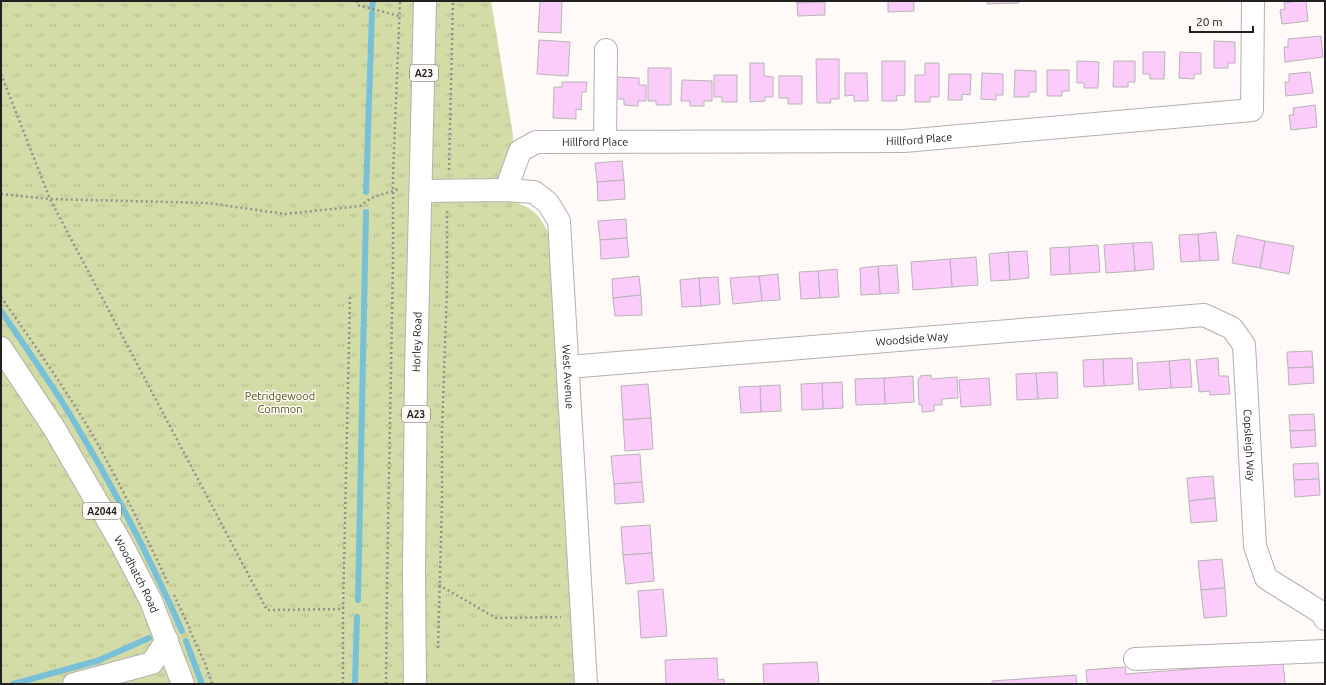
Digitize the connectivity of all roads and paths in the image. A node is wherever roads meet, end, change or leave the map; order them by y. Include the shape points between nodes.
1 (357, 1) edge
2 (400, 1) edge
3 (453, 1) edge
4 (1253, 1) edge
5 (425, 11) edge
6 (399, 16) junction
7 (606, 50) dead end
8 (1, 74) edge
9 (606, 142) junction
10 (421, 186) junction
11 (506, 190) junction
12 (393, 191) junction
13 (449, 191) junction
14 (1, 194) edge
15 (50, 199) junction
16 (350, 296) dead end
17 (1, 297) edge
18 (1244, 345) joint
19 (1, 348) edge
20 (568, 367) junction
21 (414, 572) junction
22 (440, 585) junction
23 (343, 609) junction
24 (1325, 619) edge
25 (582, 622) junction
26 (191, 631) dead end
27 (168, 640) junction
28 (1325, 651) edge
29 (438, 654) dead end
30 (1135, 659) dead end
31 (74, 684) edge
32 (183, 684) edge
33 (343, 684) edge
34 (386, 684) edge
35 (415, 684) edge
36 (586, 684) edge

1 - 6 path via 357,5
2 - 6 path
3 - 13 path
4 - 9 street, Hillford Place via 1252,110 904,142
5 - 6 path
5 - 10 street, Horley Road / A23
6 - 12 path
7 - 9 street
8 - 15 path
9 - 11 street, Hillford Place via 536,142 520,152
10 - 12 path
10 - 13 street, West Avenue
10 - 21 street, Horley Road / A23
11 - 13 street, West Avenue
11 - 20 street, West Avenue via 534,192 548,203 559,221
12 - 15 path via 371,198 360,206 286,214 208,203
12 - 34 path
13 - 22 path
14 - 15 path
15 - 23 path via 266,610
16 - 23 path
17 - 26 path via 94,438 137,516
18 - 20 street, Woodside Way via 1232,328 1204,315
18 - 24 street, Copsleigh Way via 1255,546 1266,578 1322,613
19 - 27 street, Woodhatch Road / A2044 via 54,428 121,543
20 - 25 street, West Avenue
21 - 22 path
21 - 35 street, Horley Road / A23
22 - 25 path via 496,618 560,617 576,626
22 - 29 path
23 - 33 path
25 - 36 street, West Avenue
27 - 31 street via 152,663
27 - 32 street, Woodhatch Road / A2044
28 - 30 street

